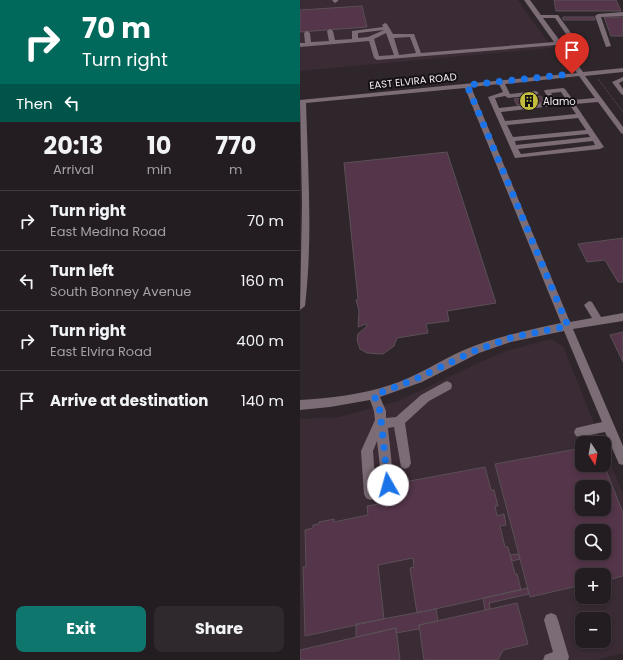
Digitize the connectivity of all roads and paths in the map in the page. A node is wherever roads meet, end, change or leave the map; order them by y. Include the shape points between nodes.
1 (528, 0) edge
2 (623, 14) edge
3 (540, 18) junction
4 (388, 30) junction
5 (330, 31) dead end
6 (307, 33) dead end
7 (552, 34) junction
8 (368, 39) junction
9 (355, 40) junction
10 (332, 42) junction
11 (308, 44) junction
12 (559, 44) junction
13 (300, 45) edge
14 (608, 46) dead end
15 (419, 54) junction
16 (397, 56) junction
17 (623, 70) edge
18 (594, 72) junction
19 (581, 74) junction
20 (623, 79) edge
21 (501, 82) junction
22 (467, 85) junction
23 (507, 93) junction
24 (623, 93) edge
25 (536, 94) dead end
26 (600, 100) junction
27 (302, 102) edge
28 (571, 102) junction
29 (555, 104) junction
30 (497, 110) junction
31 (623, 112) edge
32 (580, 116) junction
33 (623, 117) edge
34 (613, 118) junction
35 (503, 124) junction
36 (590, 132) junction
37 (623, 132) edge
38 (302, 137) edge
39 (512, 143) junction
40 (303, 215) edge
41 (303, 253) edge
42 (589, 305) dead end
43 (300, 306) edge
44 (623, 317) edge
45 (598, 321) junction
46 (568, 326) junction
47 (447, 386) dead end
48 (374, 395) junction
49 (300, 405) edge
50 (399, 421) junction
51 (380, 423) junction
52 (609, 426) junction
53 (580, 432) dead end
54 (623, 460) edge
55 (405, 463) dead end
56 (388, 485) dead end
57 (370, 494) dead end
58 (551, 620) dead end
59 (550, 660) edge

1 - 3 street
2 - 14 street via 598,16
3 - 7 street
3 - 7 street via 556,16 568,33
4 - 8 street
4 - 9 street via 357,31 354,32
4 - 15 street via 412,35
4 - 16 street
5 - 10 street
6 - 11 street
7 - 12 street
8 - 9 street
8 - 16 street via 372,40 377,58
9 - 10 street
10 - 11 street
11 - 13 street
12 - 15 street
12 - 19 street
15 - 16 street
17 - 18 street, EAST ELVIRA ROAD
18 - 19 street, EAST ELVIRA ROAD
18 - 31 path
19 - 21 street, EAST ELVIRA ROAD
19 - 26 street
20 - 24 street via 615,82
21 - 22 street, EAST ELVIRA ROAD
21 - 23 street
22 - 27 street, EAST ELVIRA ROAD
22 - 46 street
23 - 25 street via 508,96
23 - 30 street via 491,97
26 - 28 street
26 - 34 street
27 - 38 street
28 - 29 street
28 - 29 street via 563,90 547,91
28 - 32 street
29 - 30 street
30 - 35 street
32 - 35 street
32 - 36 street
33 - 34 street
34 - 37 street
35 - 39 street
36 - 39 street
36 - 39 street via 594,138
38 - 40 street
40 - 41 street
41 - 43 street via 304,283
42 - 45 street
44 - 45 street
45 - 46 street
46 - 48 street via 513,337 474,351 416,379
46 - 52 street
47 - 50 street via 425,398
48 - 49 street via 332,403
48 - 51 street via 380,411
50 - 51 street
50 - 55 street
51 - 56 street
51 - 57 street via 366,451
52 - 53 street
52 - 54 street
58 - 59 street via 562,657

